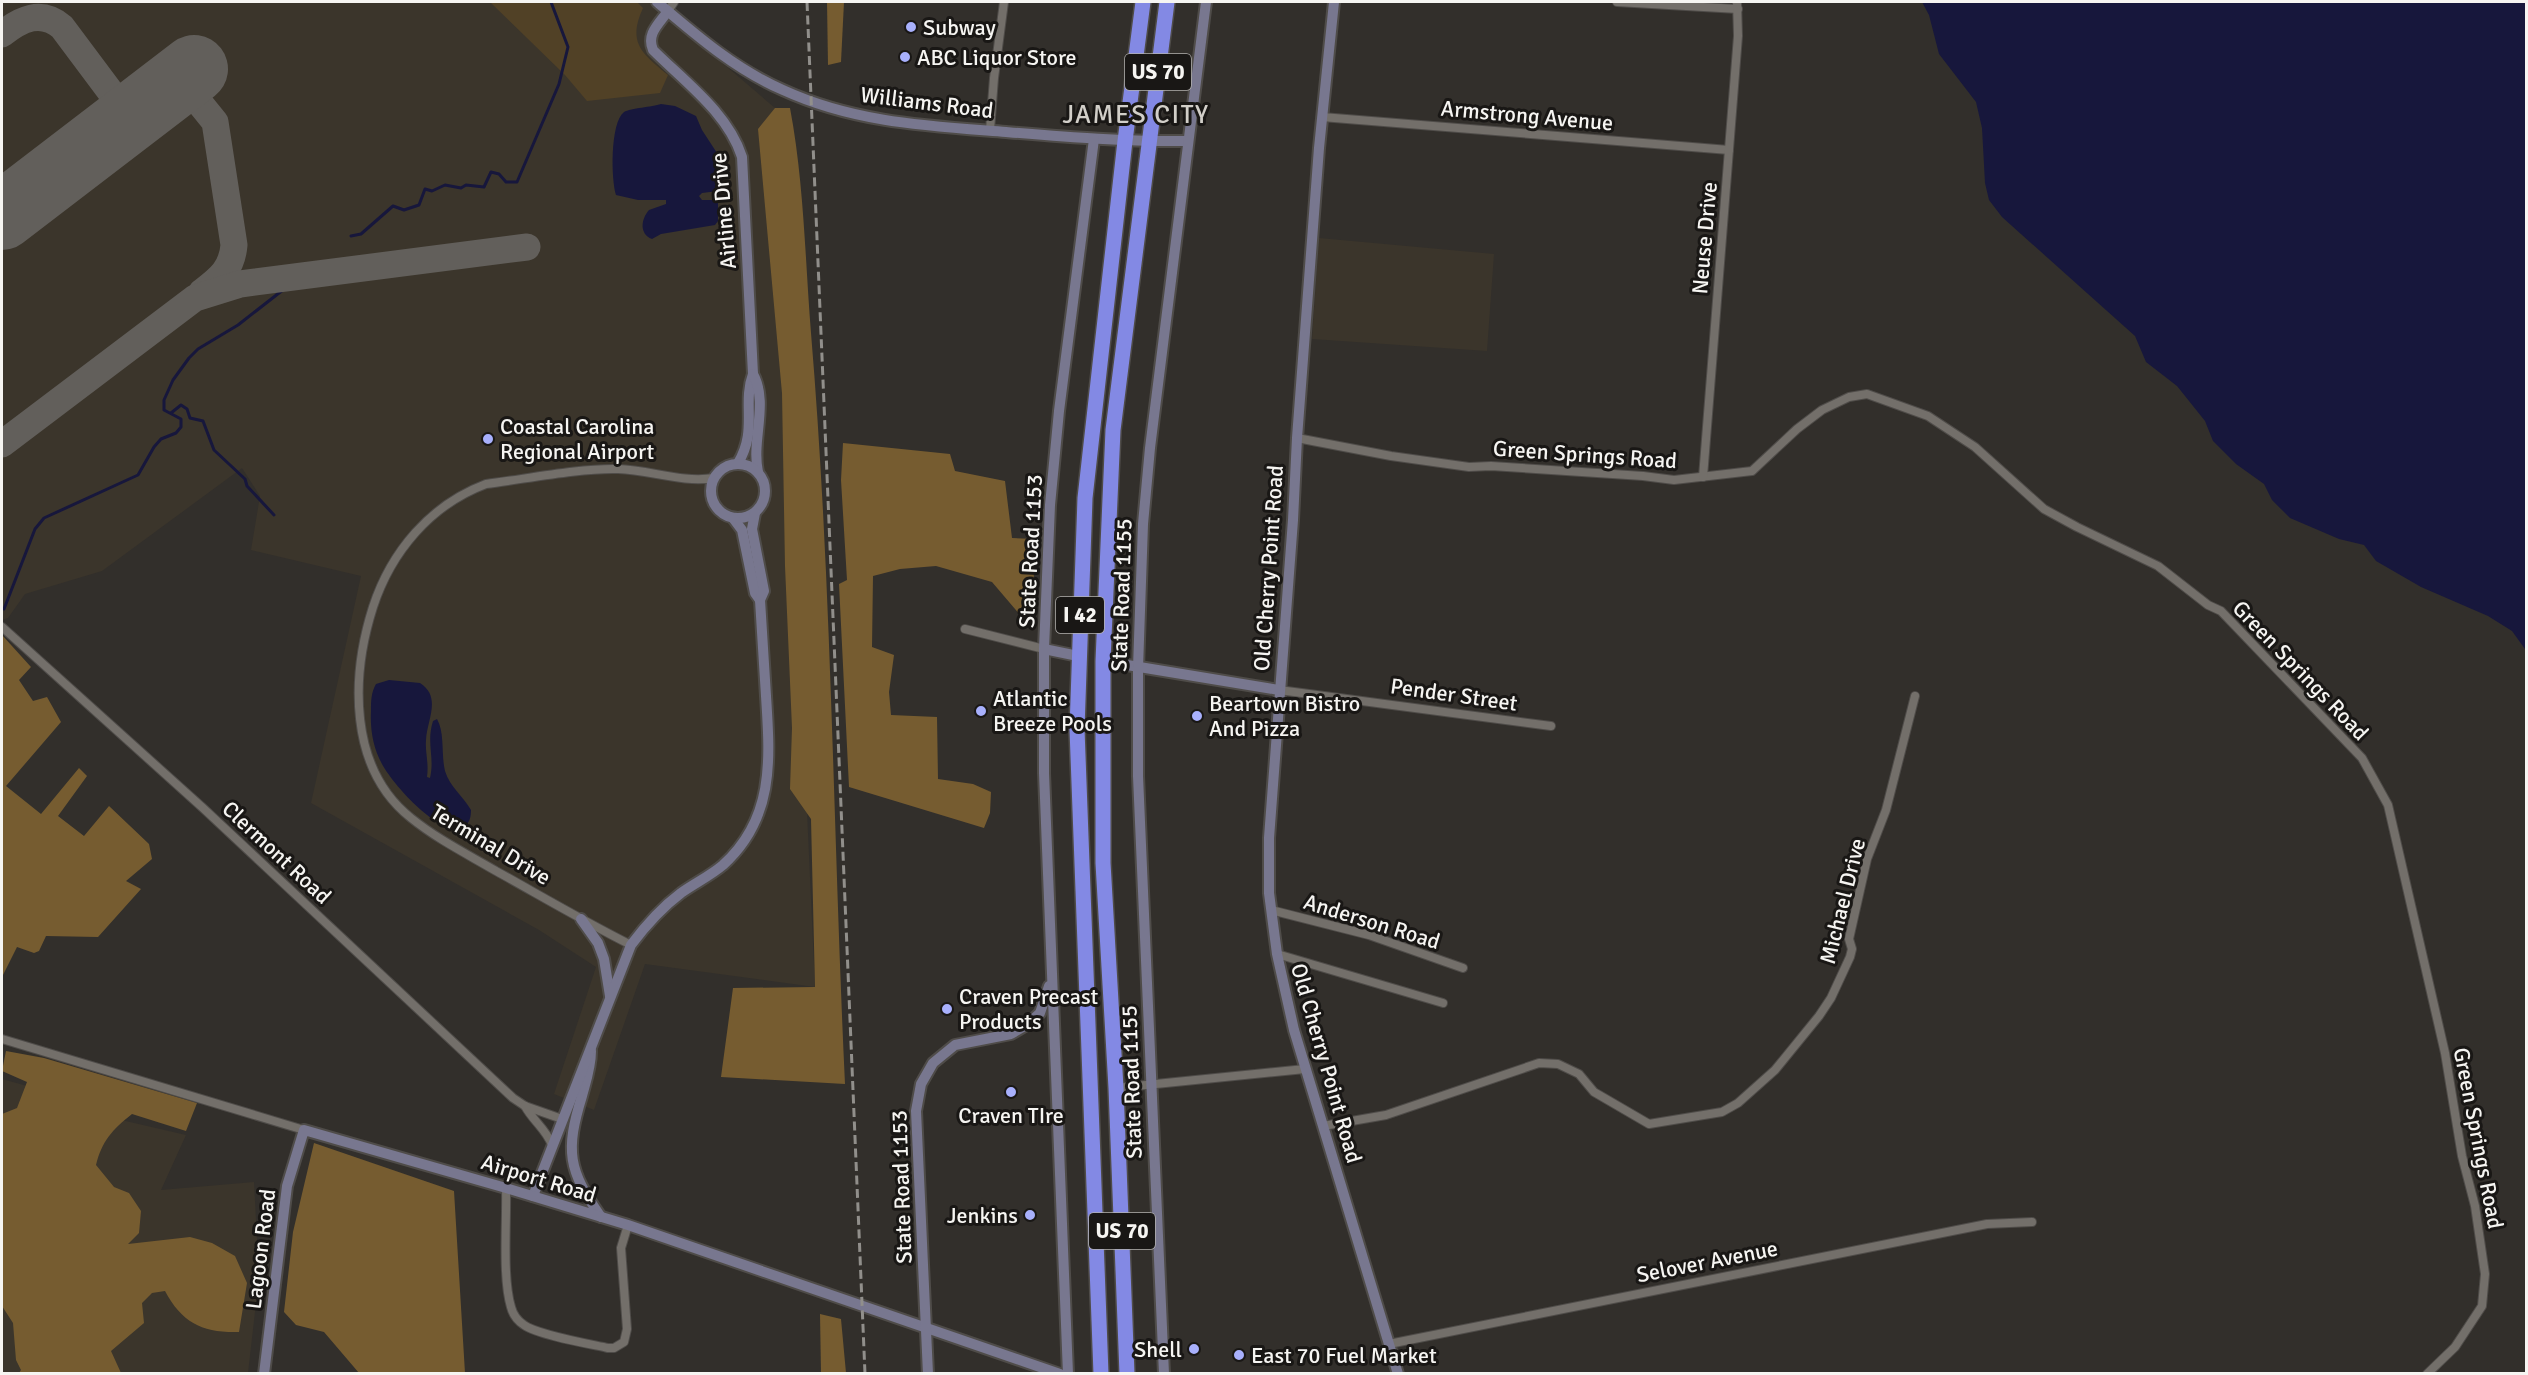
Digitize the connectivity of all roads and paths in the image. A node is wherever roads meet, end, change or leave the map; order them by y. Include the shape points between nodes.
1 (657, 2) edge
2 (1004, 2) edge
3 (1143, 2) edge
4 (1167, 2) edge
5 (1206, 2) edge
6 (1334, 2) edge
7 (1617, 2) edge
8 (1737, 5) edge
9 (671, 6) edge
10 (1322, 117) junction
11 (990, 130) junction
12 (1095, 139) junction
13 (1125, 141) junction
14 (1188, 141) junction
15 (1149, 142) junction
16 (1729, 150) junction
17 (753, 374) junction
18 (1297, 438) junction
19 (738, 463) junction
20 (758, 472) junction
21 (1703, 477) junction
22 (714, 478) junction
23 (755, 513) junction
24 (733, 518) junction
25 (760, 600) junction
26 (2, 627) edge
27 (965, 629) dead end
28 (1044, 649) junction
29 (1078, 656) junction
30 (1103, 661) junction
31 (1138, 668) junction
32 (1279, 690) junction
33 (1915, 696) dead end
34 (1551, 726) dead end
35 (1271, 910) junction
36 (581, 919) junction
37 (631, 945) junction
38 (1277, 954) junction
39 (1052, 967) junction
40 (1463, 968) dead end
41 (610, 996) junction
42 (1443, 1002) dead end
43 (2, 1039) edge
44 (591, 1046) junction
45 (1305, 1069) junction
46 (1151, 1084) junction
47 (1116, 1088) junction
48 (525, 1106) junction
49 (562, 1119) junction
50 (1323, 1126) junction
51 (304, 1131) junction
52 (552, 1145) junction
53 (506, 1188) junction
54 (533, 1196) junction
55 (601, 1217) junction
56 (2032, 1222) dead end
57 (628, 1225) junction
58 (926, 1328) junction
59 (1389, 1344) junction
60 (264, 1374) edge
61 (928, 1374) edge
62 (1060, 1374) edge
63 (1068, 1374) edge
64 (1101, 1374) edge
65 (1127, 1374) edge
66 (1164, 1374) edge
67 (1398, 1374) edge
68 (2427, 1374) edge

1 - 9 street, Williams Road
2 - 11 street
3 - 13 highway, I 42
4 - 15 highway, US 70
5 - 14 street, State Road 1155
6 - 10 street, Old Cherry Point Road
7 - 8 street
8 - 16 street, Neuse Drive
9 - 11 street, Williams Road via 726,58 786,92 876,120
9 - 17 street, Airline Drive via 651,35 653,50 726,123 742,157
10 - 16 street, Armstrong Avenue
10 - 18 street, Old Cherry Point Road
11 - 12 street, Williams Road
12 - 13 street, Williams Road
12 - 28 street, State Road 1153 via 1059,411 1050,505
13 - 15 street, Williams Road
13 - 29 highway, I 42 via 1085,498
14 - 15 street, Williams Road
14 - 31 street, State Road 1155 via 1150,448
15 - 30 highway, US 70 via 1113,430
16 - 21 street, Neuse Drive
17 - 19 street via 748,443
17 - 20 street via 759,383 755,458
18 - 21 street, Green Springs Road via 1469,467 1674,480
18 - 32 street, Old Cherry Point Road
19 - 20 street
19 - 22 street via 724,467
20 - 23 street via 764,480 765,498
21 - 68 street, Green Springs Road via 1752,471 1809,419 1849,397 1867,394 1928,416 1975,447 2044,509 2158,566 2221,611 2362,758 2388,805 2397,842 2445,1053 2485,1274 2482,1305 2455,1347
22 - 24 street via 714,503
22 - 36 street, Terminal Drive via 687,479 615,469 486,484 454,500 416,531 388,568 378,589 361,665 360,726 368,760 385,790 409,817 440,838
23 - 24 street
23 - 25 street via 752,529 764,591
24 - 25 street via 742,530 755,593
25 - 37 street via 770,761 764,798 740,846 723,864 664,906
26 - 48 street, Clermont Road
27 - 28 street
28 - 29 street
28 - 39 street, State Road 1153 via 1043,763
29 - 64 highway, I 42 via 1077,729
30 - 31 street, Pender Street
30 - 47 highway, US 70 via 1103,863
31 - 32 street, Pender Street
31 - 46 street, State Road 1155 via 1138,776
32 - 34 street, Pender Street
32 - 35 street, Old Cherry Point Road via 1269,837
33 - 50 street, Michael Drive via 1886,810 1867,859 1849,939 1850,957 1819,1016 1775,1070 1738,1103 1722,1112 1648,1124 1594,1092 1579,1074 1558,1064 1539,1063 1386,1115
35 - 38 street, Old Cherry Point Road
35 - 40 street, Anderson Road via 1369,935
36 - 37 street, Terminal Drive
36 - 41 street via 598,943
37 - 41 street
38 - 42 street
38 - 45 street, Old Cherry Point Road
39 - 58 street, State Road 1153 via 1049,992 1040,1013 1028,1024 1011,1034 955,1045 933,1063 921,1084 916,1111
39 - 63 street, State Road 1153
41 - 44 street
43 - 51 street, Airport Road
44 - 49 street
44 - 55 street via 591,1064 570,1146 575,1174
45 - 46 street
45 - 50 street, Old Cherry Point Road
46 - 47 street
46 - 66 street, State Road 1155
47 - 65 highway, US 70
48 - 49 street, Clermont Road
48 - 52 street, Clermont Road
49 - 52 street
50 - 59 street, Old Cherry Point Road
51 - 53 street, Airport Road
51 - 60 street, Lagoon Road via 287,1186
52 - 54 street
53 - 54 street, Airport Road
53 - 57 street via 510,1306 526,1327 608,1348 624,1342 627,1329 621,1248
54 - 55 street, Airport Road
55 - 57 street, Airport Road
56 - 59 street, Selover Avenue via 1987,1224
57 - 58 street, Airport Road
58 - 61 street, State Road 1153
58 - 62 street, Airport Road
59 - 67 street, Old Cherry Point Road

